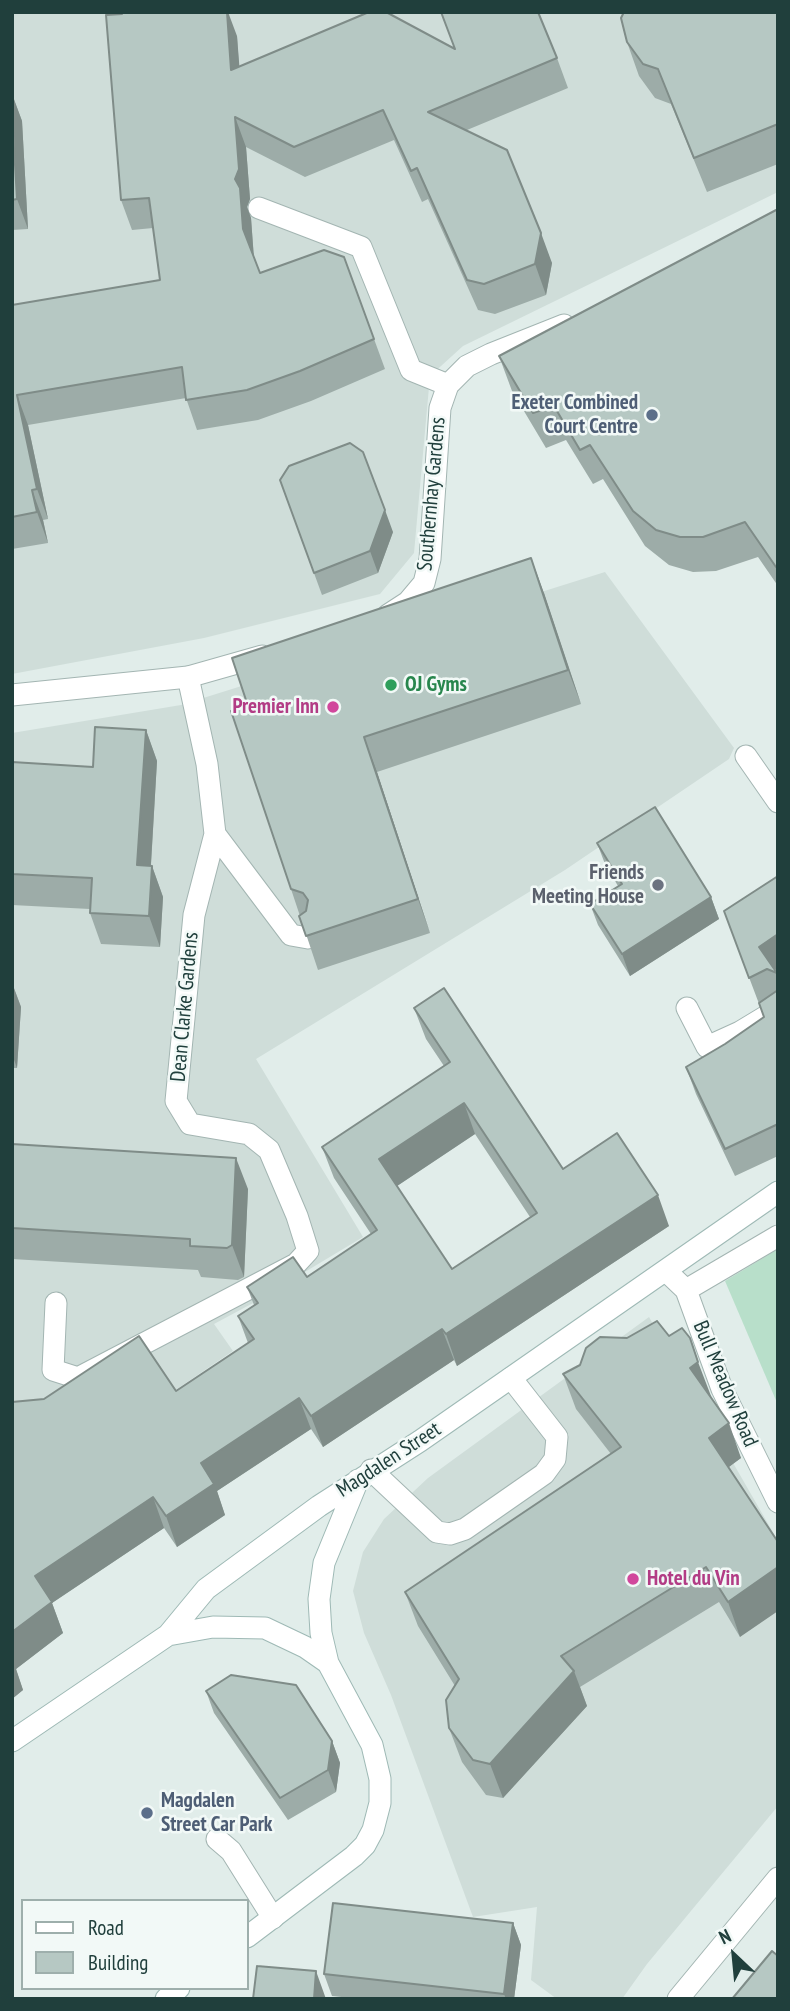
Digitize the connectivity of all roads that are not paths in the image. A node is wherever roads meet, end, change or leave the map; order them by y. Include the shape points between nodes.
1 (259, 208) dead end
2 (580, 319) edge
3 (448, 385) junction
4 (366, 625) edge
5 (277, 651) edge
6 (188, 677) junction
7 (12, 695) edge
8 (746, 756) dead end
9 (778, 802) edge
10 (215, 834) junction
11 (308, 938) edge
12 (687, 1009) dead end
13 (778, 1009) edge
14 (778, 1192) edge
15 (778, 1236) edge
16 (666, 1271) junction
17 (686, 1290) junction
18 (56, 1303) dead end
19 (511, 1378) junction
20 (365, 1475) junction
21 (778, 1502) edge
22 (168, 1635) junction
23 (328, 1663) junction
24 (12, 1741) edge
25 (218, 1839) dead end
26 (778, 1878) edge
27 (273, 1917) junction
28 (248, 1936) edge
29 (678, 1999) edge

1 - 3 main road via 362,247 411,370
2 - 3 main road via 467,366
3 - 4 main road, Southernhay Gardens via 440,408 430,559 424,583 408,602 379,622
5 - 6 main road
6 - 7 main road
6 - 10 main road, Dean Clarke Gardens via 207,764
8 - 9 main road
10 - 11 main road via 290,935
10 - 18 main road, Dean Clarke Gardens via 194,915 176,1101 190,1124 249,1134 269,1150 308,1251 296,1264 78,1378 53,1370
12 - 13 main road via 706,1047
14 - 16 main road, Magdalen Street
15 - 17 main road
16 - 17 main road, Bull Meadow Road
16 - 19 main road, Magdalen Street
17 - 21 main road, Bull Meadow Road via 722,1389
19 - 20 main road, Magdalen Street
19 - 20 main road via 557,1437 555,1459 544,1474 465,1529 437,1532
20 - 22 main road, Magdalen Street via 206,1589
20 - 23 main road via 324,1563 319,1600
22 - 23 main road via 213,1627 265,1628
22 - 24 main road, Magdalen Street
23 - 27 main road via 372,1745 380,1803 365,1845
25 - 27 main road
26 - 29 main road
27 - 28 main road

